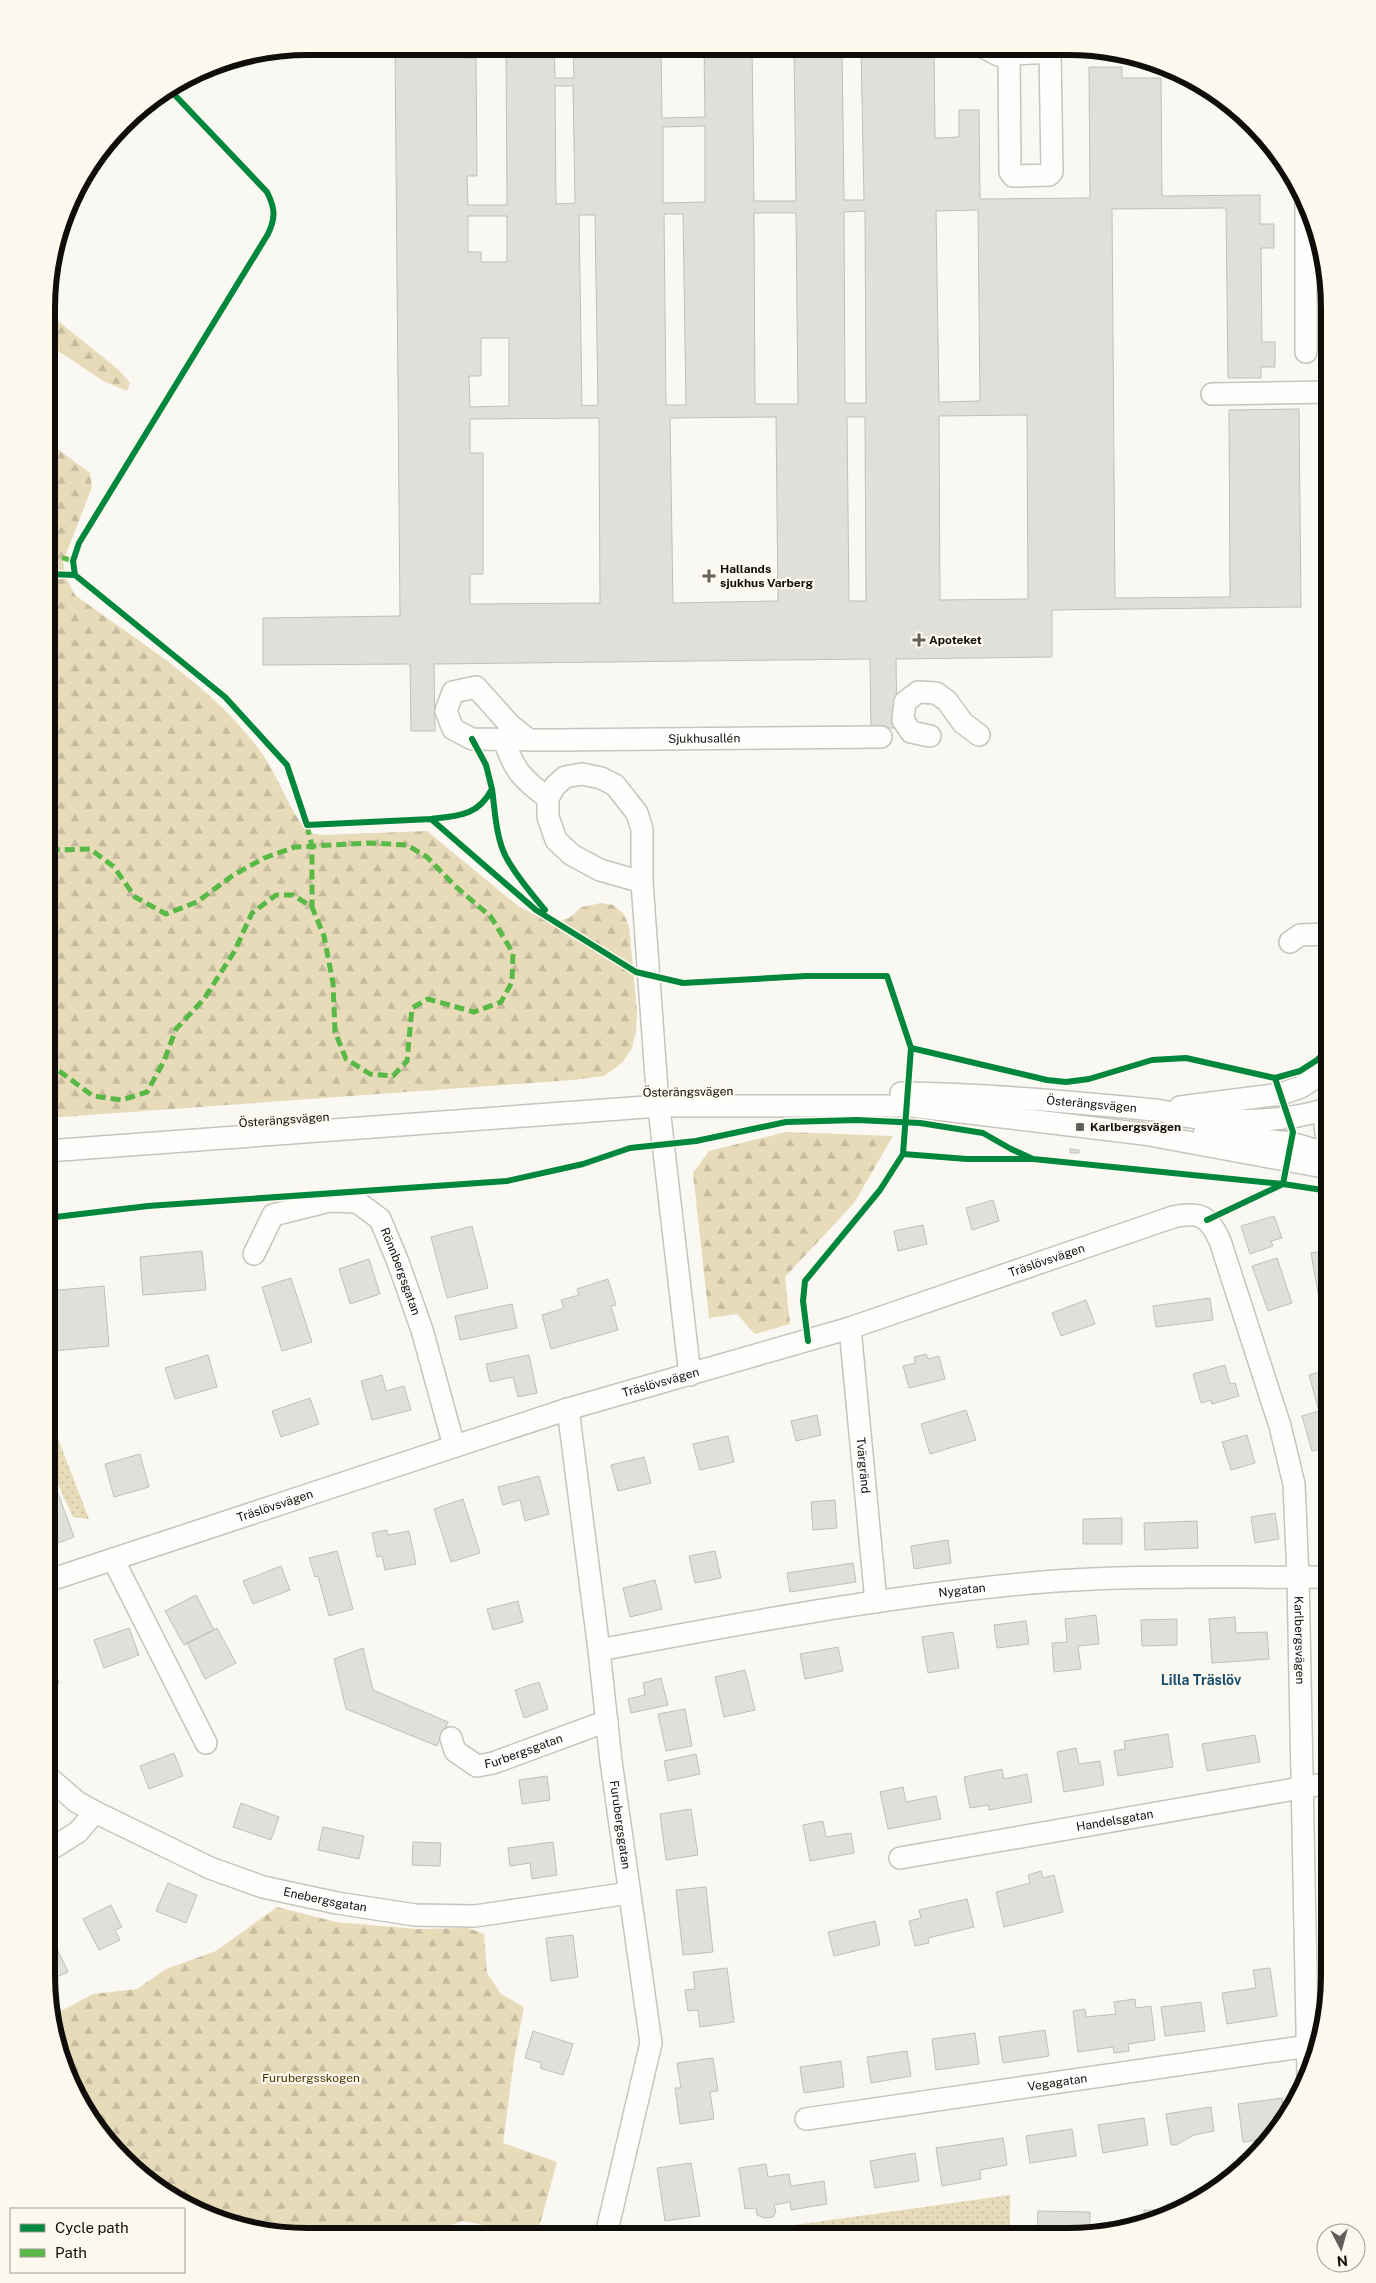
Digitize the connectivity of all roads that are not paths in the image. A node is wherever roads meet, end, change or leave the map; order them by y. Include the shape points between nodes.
1 (1009, 55) edge
2 (1052, 55) edge
3 (1306, 222) edge
4 (1306, 352) dead end
5 (1321, 392) edge
6 (1212, 394) dead end
7 (930, 736) dead end
8 (979, 736) dead end
9 (881, 737) dead end
10 (504, 740) junction
11 (529, 740) junction
12 (548, 798) junction
13 (642, 882) junction
14 (1321, 934) edge
15 (1290, 942) dead end
16 (1321, 1075) edge
17 (658, 1098) junction
18 (1321, 1109) edge
19 (1158, 1110) junction
20 (1144, 1134) junction
21 (55, 1137) edge
22 (55, 1150) edge
23 (1321, 1152) edge
24 (1321, 1166) edge
25 (1207, 1220) joint
26 (254, 1254) dead end
27 (850, 1328) junction
28 (690, 1375) junction
29 (568, 1409) junction
30 (454, 1446) junction
31 (113, 1559) junction
32 (1298, 1577) junction
33 (1321, 1577) edge
34 (55, 1578) edge
35 (876, 1602) junction
36 (599, 1650) junction
37 (606, 1721) junction
38 (451, 1738) dead end
39 (206, 1743) dead end
40 (55, 1784) edge
41 (1321, 1784) edge
42 (1302, 1786) junction
43 (95, 1812) junction
44 (55, 1846) edge
45 (900, 1858) dead end
46 (629, 1893) junction
47 (1317, 2007) edge
48 (1308, 2046) junction
49 (1308, 2056) edge
50 (806, 2119) dead end
51 (608, 2228) edge

1 - 2 street via 1010,172 1013,176 1050,175 1052,172
3 - 4 street
5 - 6 street
7 - 8 street via 911,732 903,720 905,702 918,692 936,693 948,701 963,723
9 - 11 street, Sjukhusallén
10 - 11 street, Sjukhusallén
10 - 11 street, Sjukhusallén via 472,739 453,730 446,711 453,692 476,687
10 - 12 street via 512,762 526,782
12 - 13 street via 548,817 556,840 572,855 600,870
12 - 13 street via 565,777 582,774 615,785 637,813 642,829
13 - 17 street
14 - 15 street via 1300,935
16 - 19 street via 1281,1094
17 - 19 street, Österängsvägen via 928,1093
17 - 20 street, Österängsvägen via 911,1106
17 - 21 street, Österängsvägen
17 - 22 street, Österängsvägen
17 - 28 street
18 - 19 street, Österängsvägen via 1289,1118 1245,1121 1191,1117
20 - 23 street, Österängsvägen via 1237,1136
20 - 24 street, Österängsvägen
25 - 27 street, Träslövsvägen via 1189,1213 1173,1217
25 - 32 street, Karlbergsvägen via 1213,1224 1220,1240 1291,1464
26 - 30 street, Rönnbergsgatan via 274,1215 329,1201 356,1202 380,1219 422,1330
27 - 28 street, Träslövsvägen
27 - 35 street, Tvärgränd
28 - 29 street, Träslövsvägen
29 - 30 street, Träslövsvägen
29 - 36 street, Furubergsgatan
30 - 31 street, Träslövsvägen
31 - 34 street, Träslövsvägen
31 - 39 street
32 - 33 street, Nygatan
32 - 35 street, Nygatan via 1118,1578 1033,1583
32 - 42 street, Karlbergsvägen
35 - 36 street, Nygatan via 820,1609
36 - 37 street, Furubergsgatan
37 - 38 street, Furbergsgatan via 477,1766 455,1751
37 - 46 street, Furubergsgatan
40 - 43 street, Enebergsgatan
41 - 42 street, Handelsgatan
42 - 45 street, Handelsgatan
42 - 47 street, Karlbergsvägen
43 - 44 street via 78,1832
43 - 46 street, Enebergsgatan via 210,1868 263,1887 415,1915 475,1916
46 - 51 street, Furubergsgatan via 652,2043
47 - 48 street, Karlbergsvägen
48 - 49 street, Karlbergsvägen
48 - 50 street, Vegagatan

